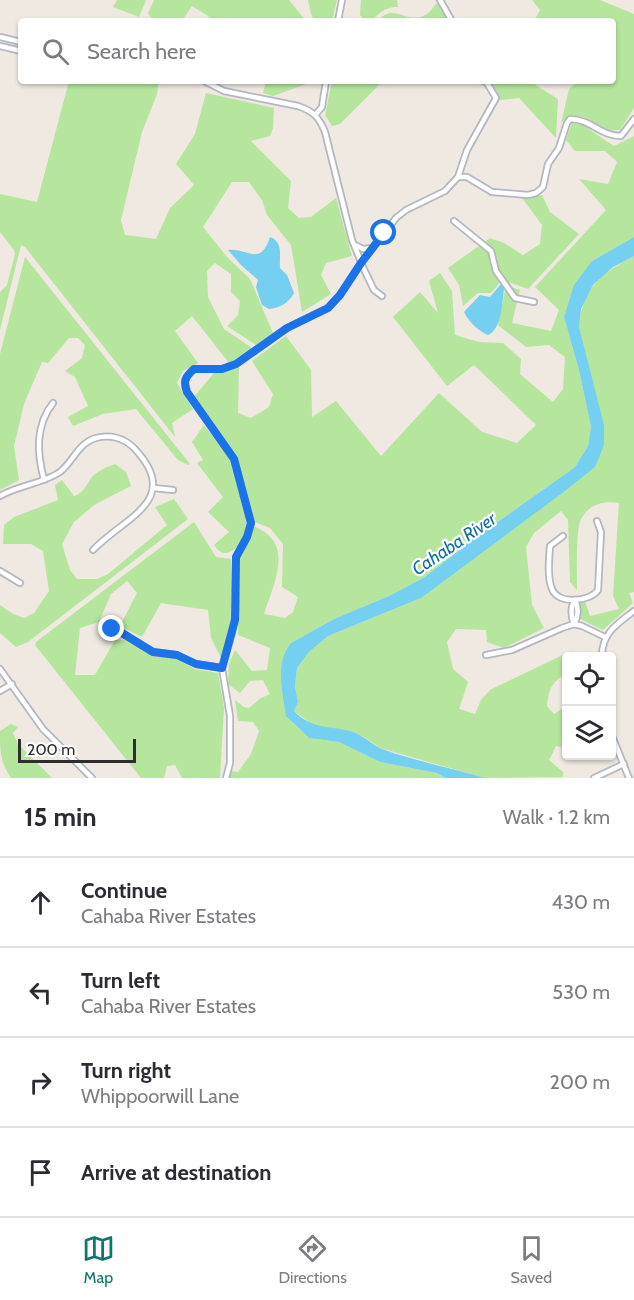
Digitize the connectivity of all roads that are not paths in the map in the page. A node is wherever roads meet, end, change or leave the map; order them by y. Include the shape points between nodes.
1 (342, 0) edge
2 (440, 0) edge
3 (339, 18) edge
4 (450, 18) edge
5 (0, 37) edge
6 (18, 41) edge
7 (0, 46) edge
8 (18, 50) edge
9 (210, 84) edge
10 (326, 84) edge
11 (488, 84) edge
12 (316, 114) junction
13 (634, 119) edge
14 (458, 177) junction
15 (454, 221) dead end
16 (354, 245) junction
17 (372, 248) junction
18 (361, 262) junction
19 (382, 296) dead end
20 (534, 302) dead end
21 (53, 403) dead end
22 (44, 480) junction
23 (154, 488) junction
24 (173, 490) dead end
25 (0, 496) edge
26 (597, 521) dead end
27 (564, 536) dead end
28 (93, 549) dead end
29 (0, 571) edge
30 (20, 583) dead end
31 (575, 600) junction
32 (634, 610) edge
33 (574, 624) junction
34 (112, 629) dead end
35 (605, 638) junction
36 (603, 652) edge
37 (486, 655) dead end
38 (222, 668) junction
39 (0, 669) edge
40 (12, 684) junction
41 (0, 691) edge
42 (616, 745) edge
43 (624, 764) junction
44 (93, 778) edge
45 (226, 778) edge
46 (594, 778) edge
47 (629, 778) edge

1 - 3 street
2 - 4 street
5 - 6 street
7 - 8 street
9 - 12 street
10 - 12 street via 322,106
11 - 14 street via 496,98 467,150
12 - 16 street via 325,132
13 - 14 street via 621,136 610,136 580,119 570,119 548,164 543,187 536,193 492,192 467,177
14 - 17 street via 445,191 405,210
15 - 20 street via 491,251 496,271 515,298
16 - 17 street
16 - 18 street
17 - 18 street
18 - 19 street via 374,290
18 - 38 street via 328,308 287,328 236,364 222,369 194,369 186,377 187,392 234,459 251,523 236,557 235,620
21 - 22 street via 39,433 38,455
22 - 23 street via 63,469 86,443 108,436 133,448 150,468
22 - 25 street
23 - 24 street
23 - 28 street via 142,509
26 - 31 street via 601,531 598,590 591,597
27 - 31 street via 550,546 551,588 558,596
29 - 30 street
31 - 33 street via 578,618
32 - 35 street
33 - 35 street
33 - 37 street via 512,650
34 - 38 street via 153,652
35 - 36 street
38 - 45 street via 230,716 230,763
39 - 40 street
40 - 41 street
40 - 44 street via 50,738
42 - 43 street
43 - 46 street
43 - 47 street

